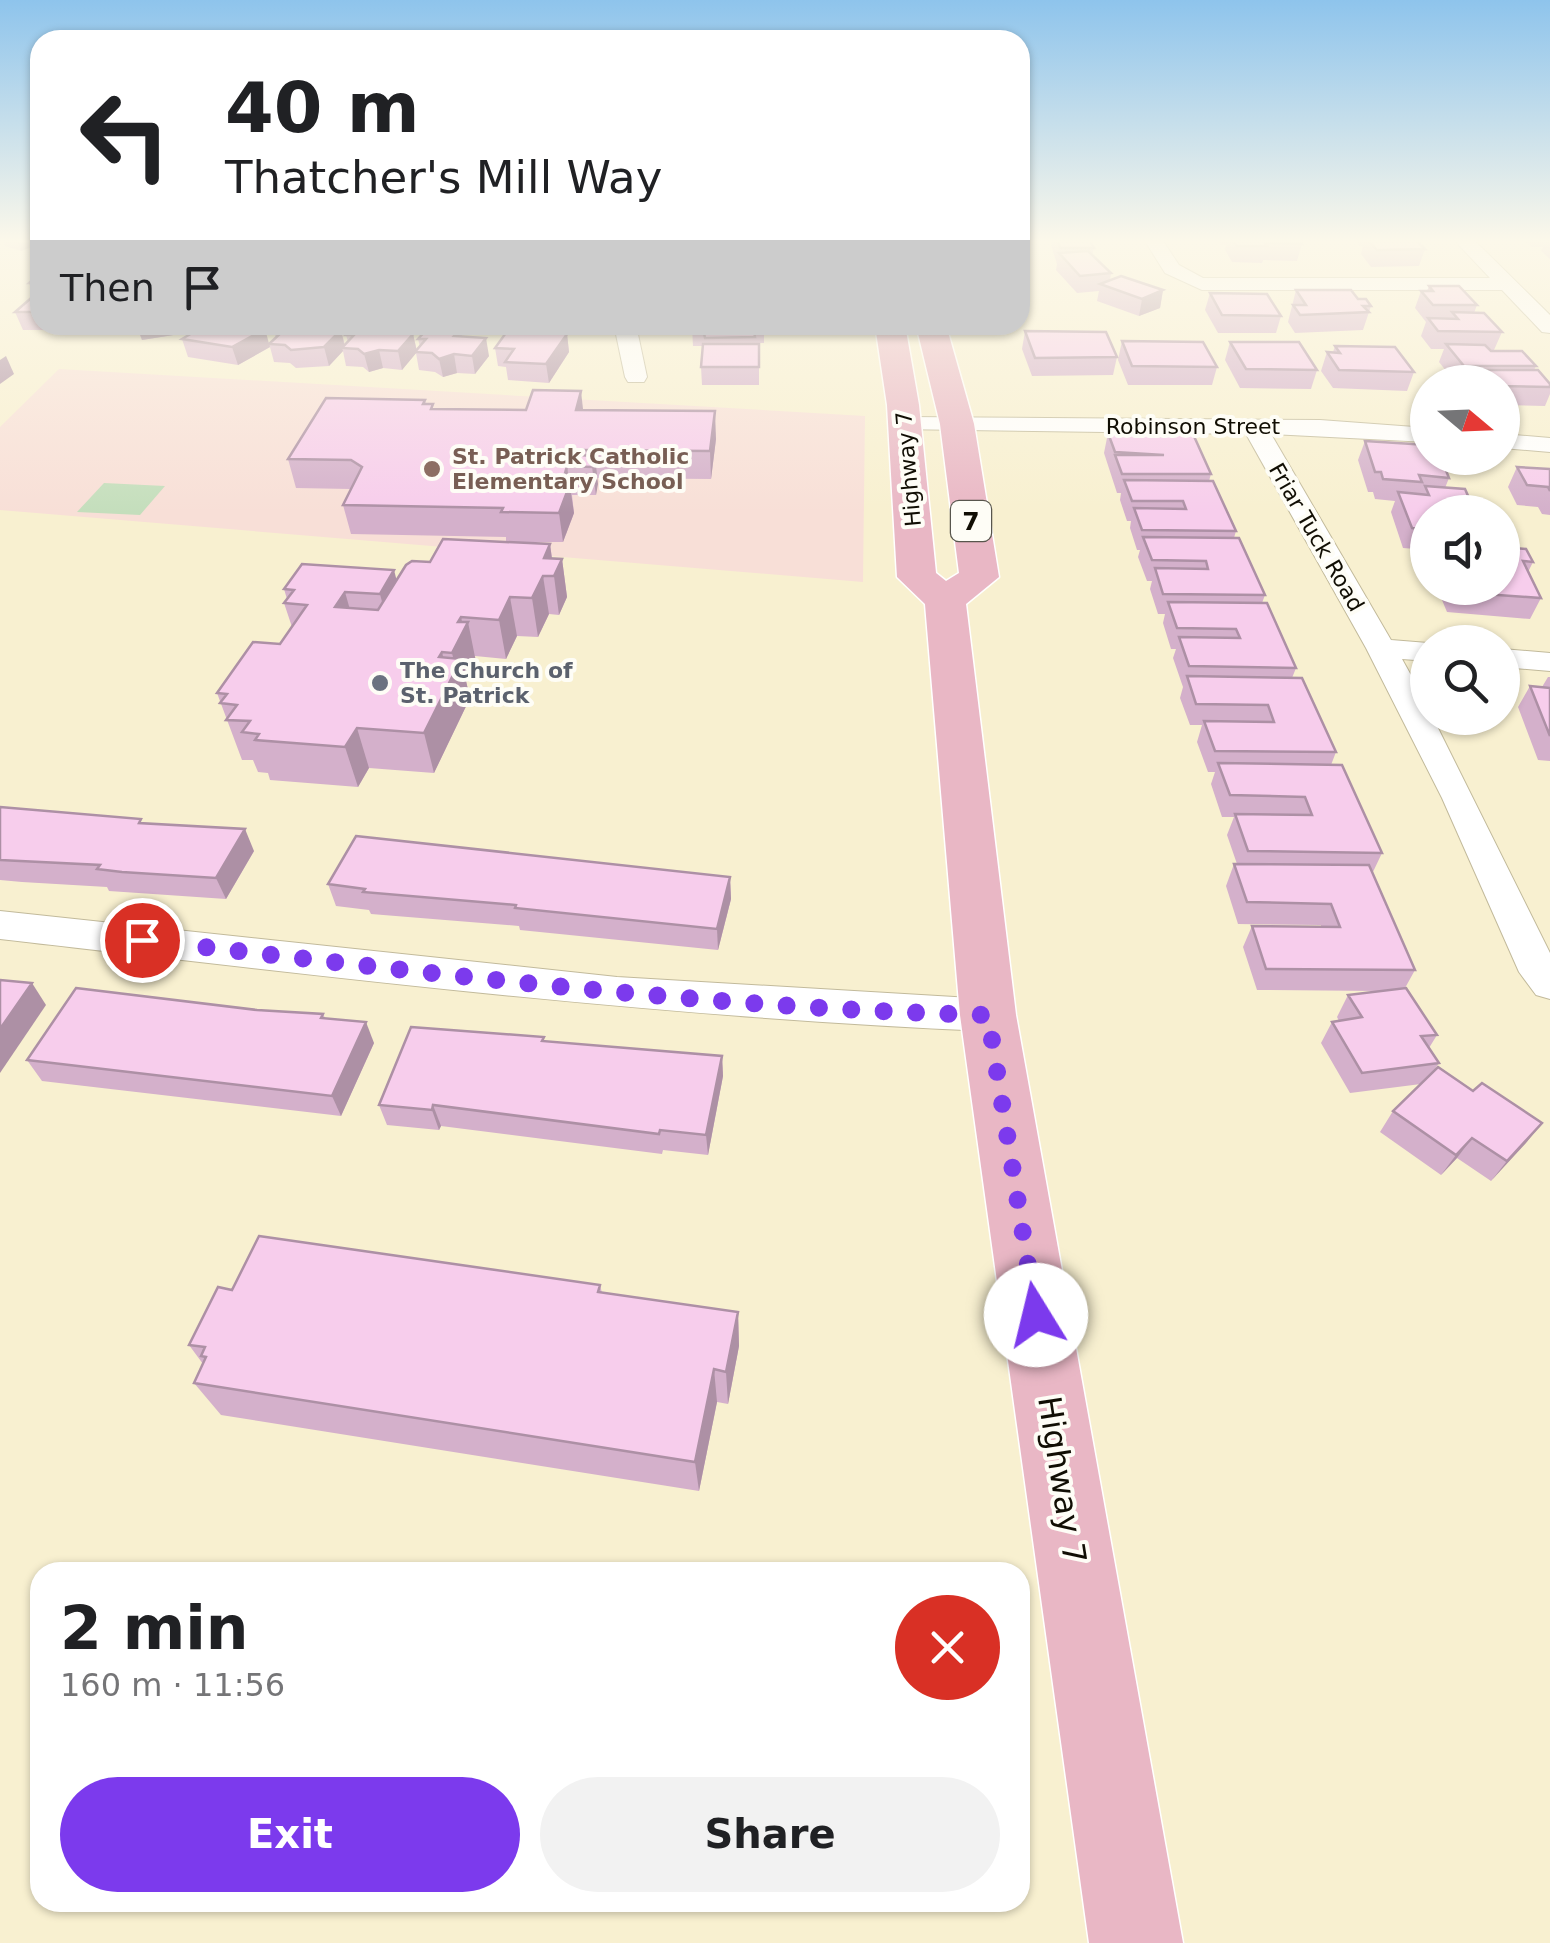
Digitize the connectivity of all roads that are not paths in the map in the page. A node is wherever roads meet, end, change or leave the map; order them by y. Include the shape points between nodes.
1 (627, 335) edge
2 (891, 335) edge
3 (934, 335) edge
4 (636, 377) dead end
5 (904, 424) junction
6 (957, 424) junction
7 (1254, 426) junction
8 (1410, 434) edge
9 (1520, 442) edge
10 (1550, 444) edge
11 (945, 600) junction
12 (1381, 648) junction
13 (1410, 650) edge
14 (1520, 660) edge
15 (1550, 662) edge
16 (0, 925) edge
17 (1550, 984) edge
18 (988, 1015) junction
19 (1136, 1943) edge

1 - 4 street
2 - 5 main road, Highway 7 / 7
3 - 6 main road, Highway 7 / 7
5 - 6 street, Robinson Street
5 - 11 main road, Highway 7 / 7 via 917,577
6 - 7 street, Robinson Street
6 - 11 main road, Highway 7 / 7 via 979,577
7 - 8 street, Robinson Street
7 - 12 street, Friar Tuck Road
9 - 10 street
11 - 18 main road, Highway 7
12 - 13 street
12 - 17 street, Friar Tuck Road
14 - 15 street
16 - 18 street via 604,993
18 - 19 main road, Highway 7

